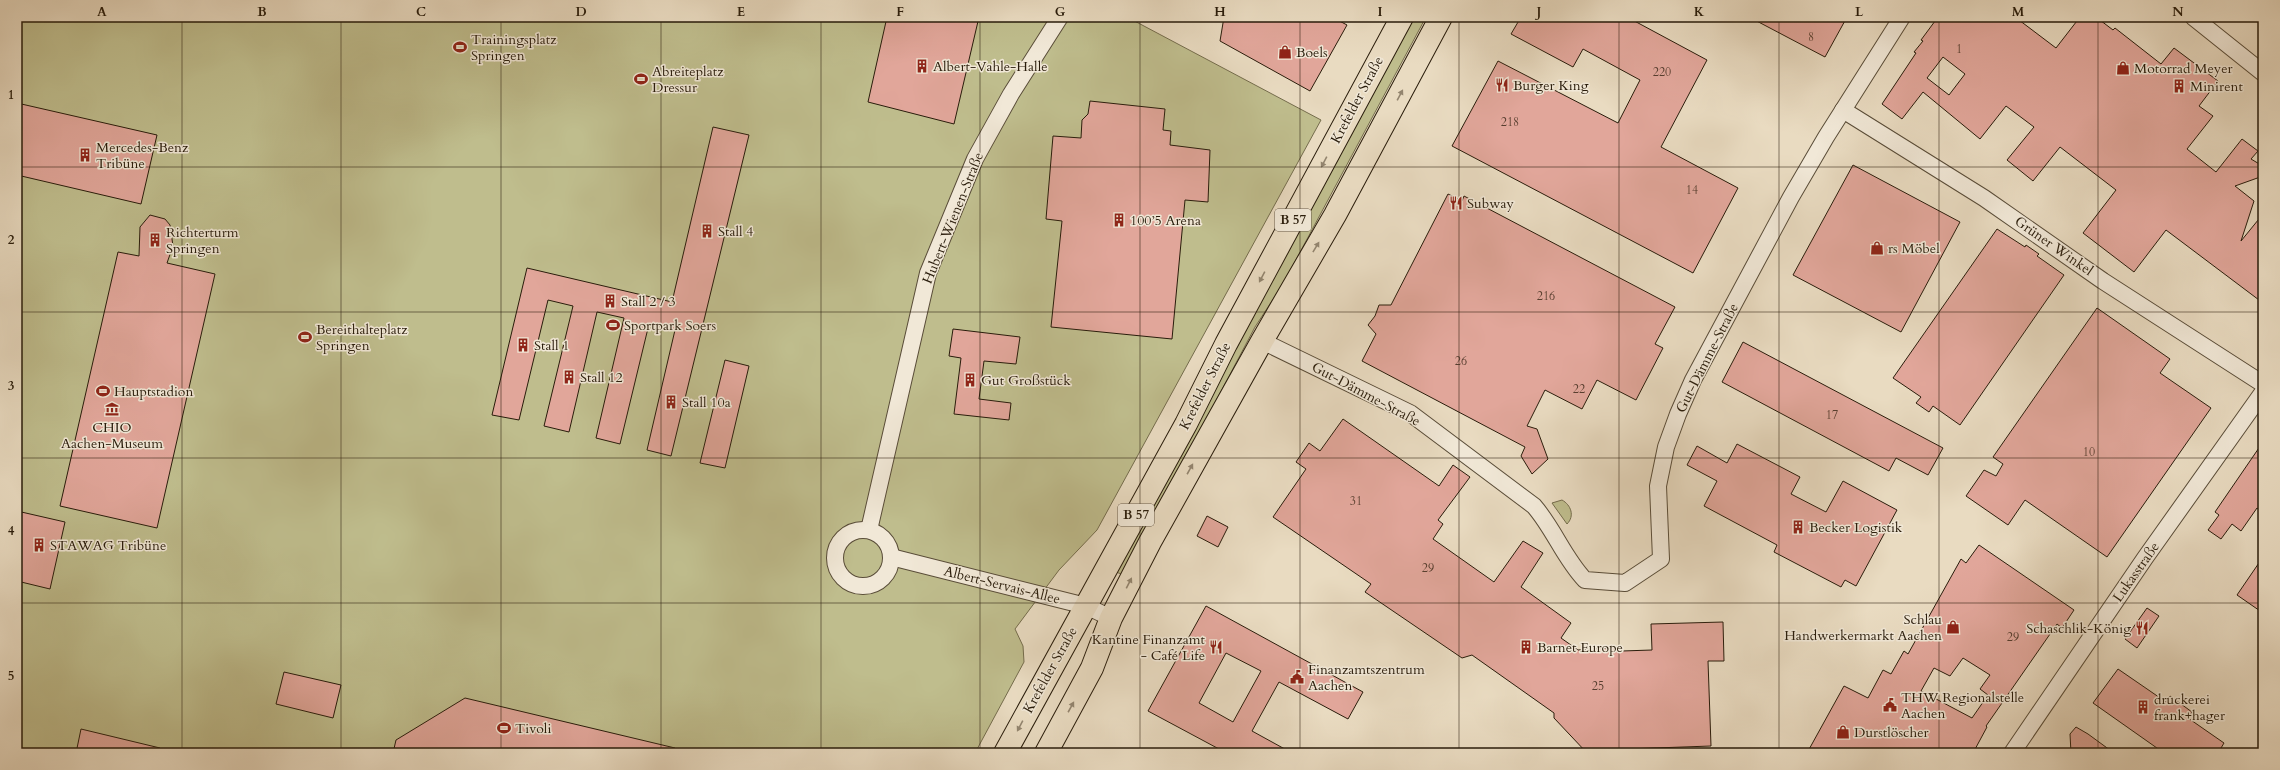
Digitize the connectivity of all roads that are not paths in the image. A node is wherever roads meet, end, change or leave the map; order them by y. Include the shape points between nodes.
1 (1060, 17) edge
2 (1402, 17) edge
3 (1441, 17) edge
4 (1902, 17) edge
5 (2193, 17) edge
6 (2263, 73) edge
7 (1843, 110) junction
8 (1262, 341) junction
9 (2263, 384) edge
10 (2263, 392) edge
11 (869, 530) junction
12 (891, 558) junction
13 (1086, 606) junction
14 (1111, 618) junction
15 (1005, 753) edge
16 (1046, 753) edge
17 (2012, 753) edge

1 - 11 street, Hubert-Wienen-Straße via 1011,94 975,159 928,273
2 -> 13 main road, Krefelder Straße / B 57 via 1226,344 1186,424
8 -> 3 main road, Krefelder Straße / B 57 via 1335,216
4 - 7 street, Gut-Dämme-Straße
5 - 6 street
7 - 8 street, Gut-Dämme-Straße via 1791,197 1693,380 1666,447 1658,486 1661,559 1625,583 1585,580 1574,568 1544,517 1534,506 1410,413
7 - 9 street, Grüner Winkel via 1984,198 2103,281
14 -> 8 main road, Krefelder Straße / B 57
10 - 17 street, Lukasstraße via 2145,558
11 - 12 street via 880,535 888,545
11 - 12 street via 854,531 841,540 836,550 835,562 841,576 854,584 867,585 879,581 888,570
12 - 13 street, Albert-Servais-Allee
13 - 14 street, Albert-Servais-Allee
13 -> 15 main road, Krefelder Straße / B 57
16 -> 14 main road, Krefelder Straße / B 57 via 1092,668

